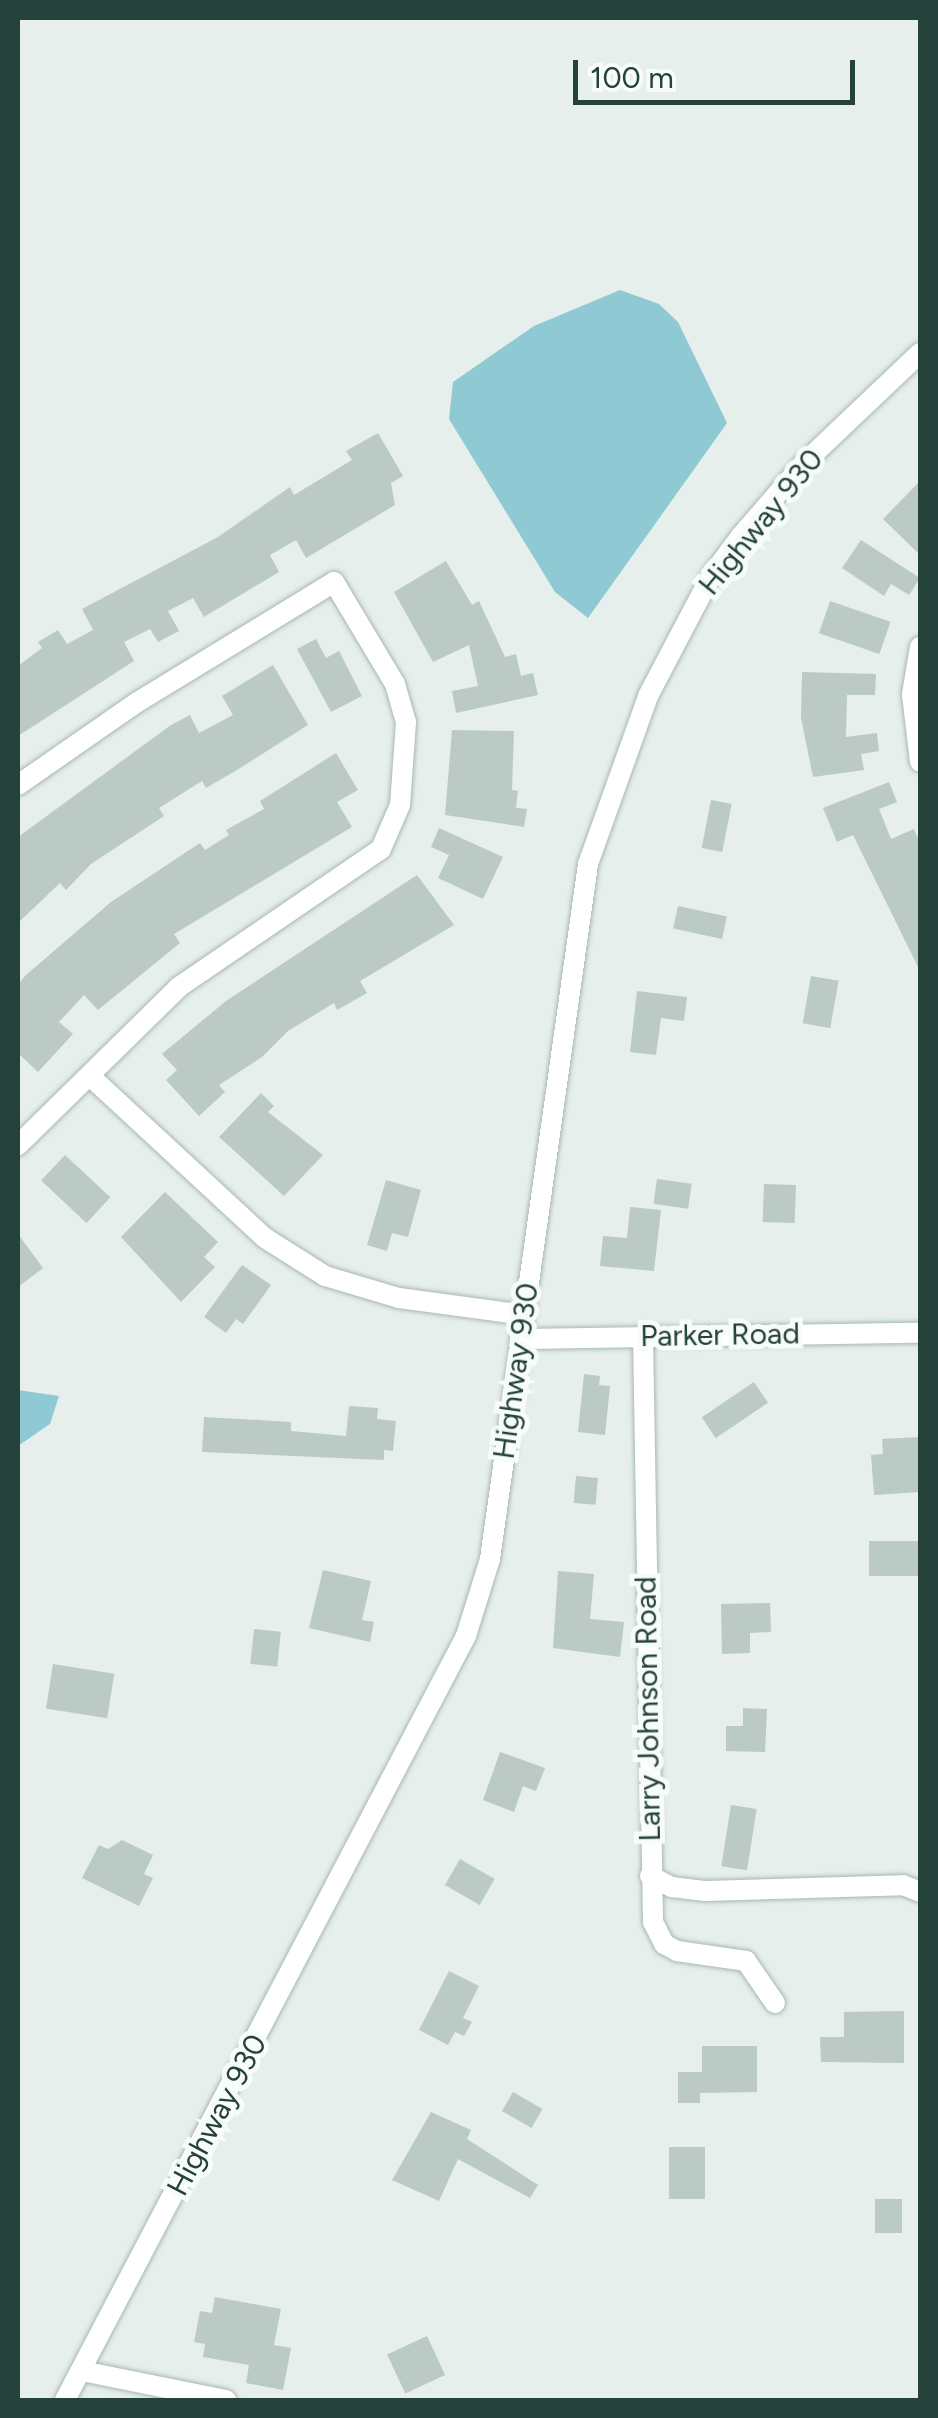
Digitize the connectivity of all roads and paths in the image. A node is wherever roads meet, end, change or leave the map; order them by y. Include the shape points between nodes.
1 (920, 353) edge
2 (920, 647) edge
3 (920, 762) edge
4 (18, 784) edge
5 (91, 1077) junction
6 (18, 1146) edge
7 (524, 1315) junction
8 (920, 1332) edge
9 (643, 1336) junction
10 (520, 1339) junction
11 (650, 1876) junction
12 (920, 1892) edge
13 (775, 2002) dead end
14 (82, 2371) junction
15 (65, 2400) edge
16 (226, 2400) edge

1 - 7 street, Highway 930 via 804,462 742,536 711,576 648,696 588,864
2 - 3 street via 912,694
4 - 5 street via 334,582 403,704 408,746 390,840 364,865 179,987
5 - 6 street
5 - 7 street via 266,1238 325,1276 399,1298
7 - 10 street, Highway 930
8 - 9 street, Parker Road
9 - 10 street, Parker Road
9 - 11 street, Larry Johnson Road
10 - 14 street, Highway 930 via 490,1559 459,1654
11 - 12 street via 706,1891 903,1885
11 - 13 street, Larry Johnson Road via 654,1922 664,1944 690,1955 746,1961
14 - 15 street, Highway 930
14 - 16 street

